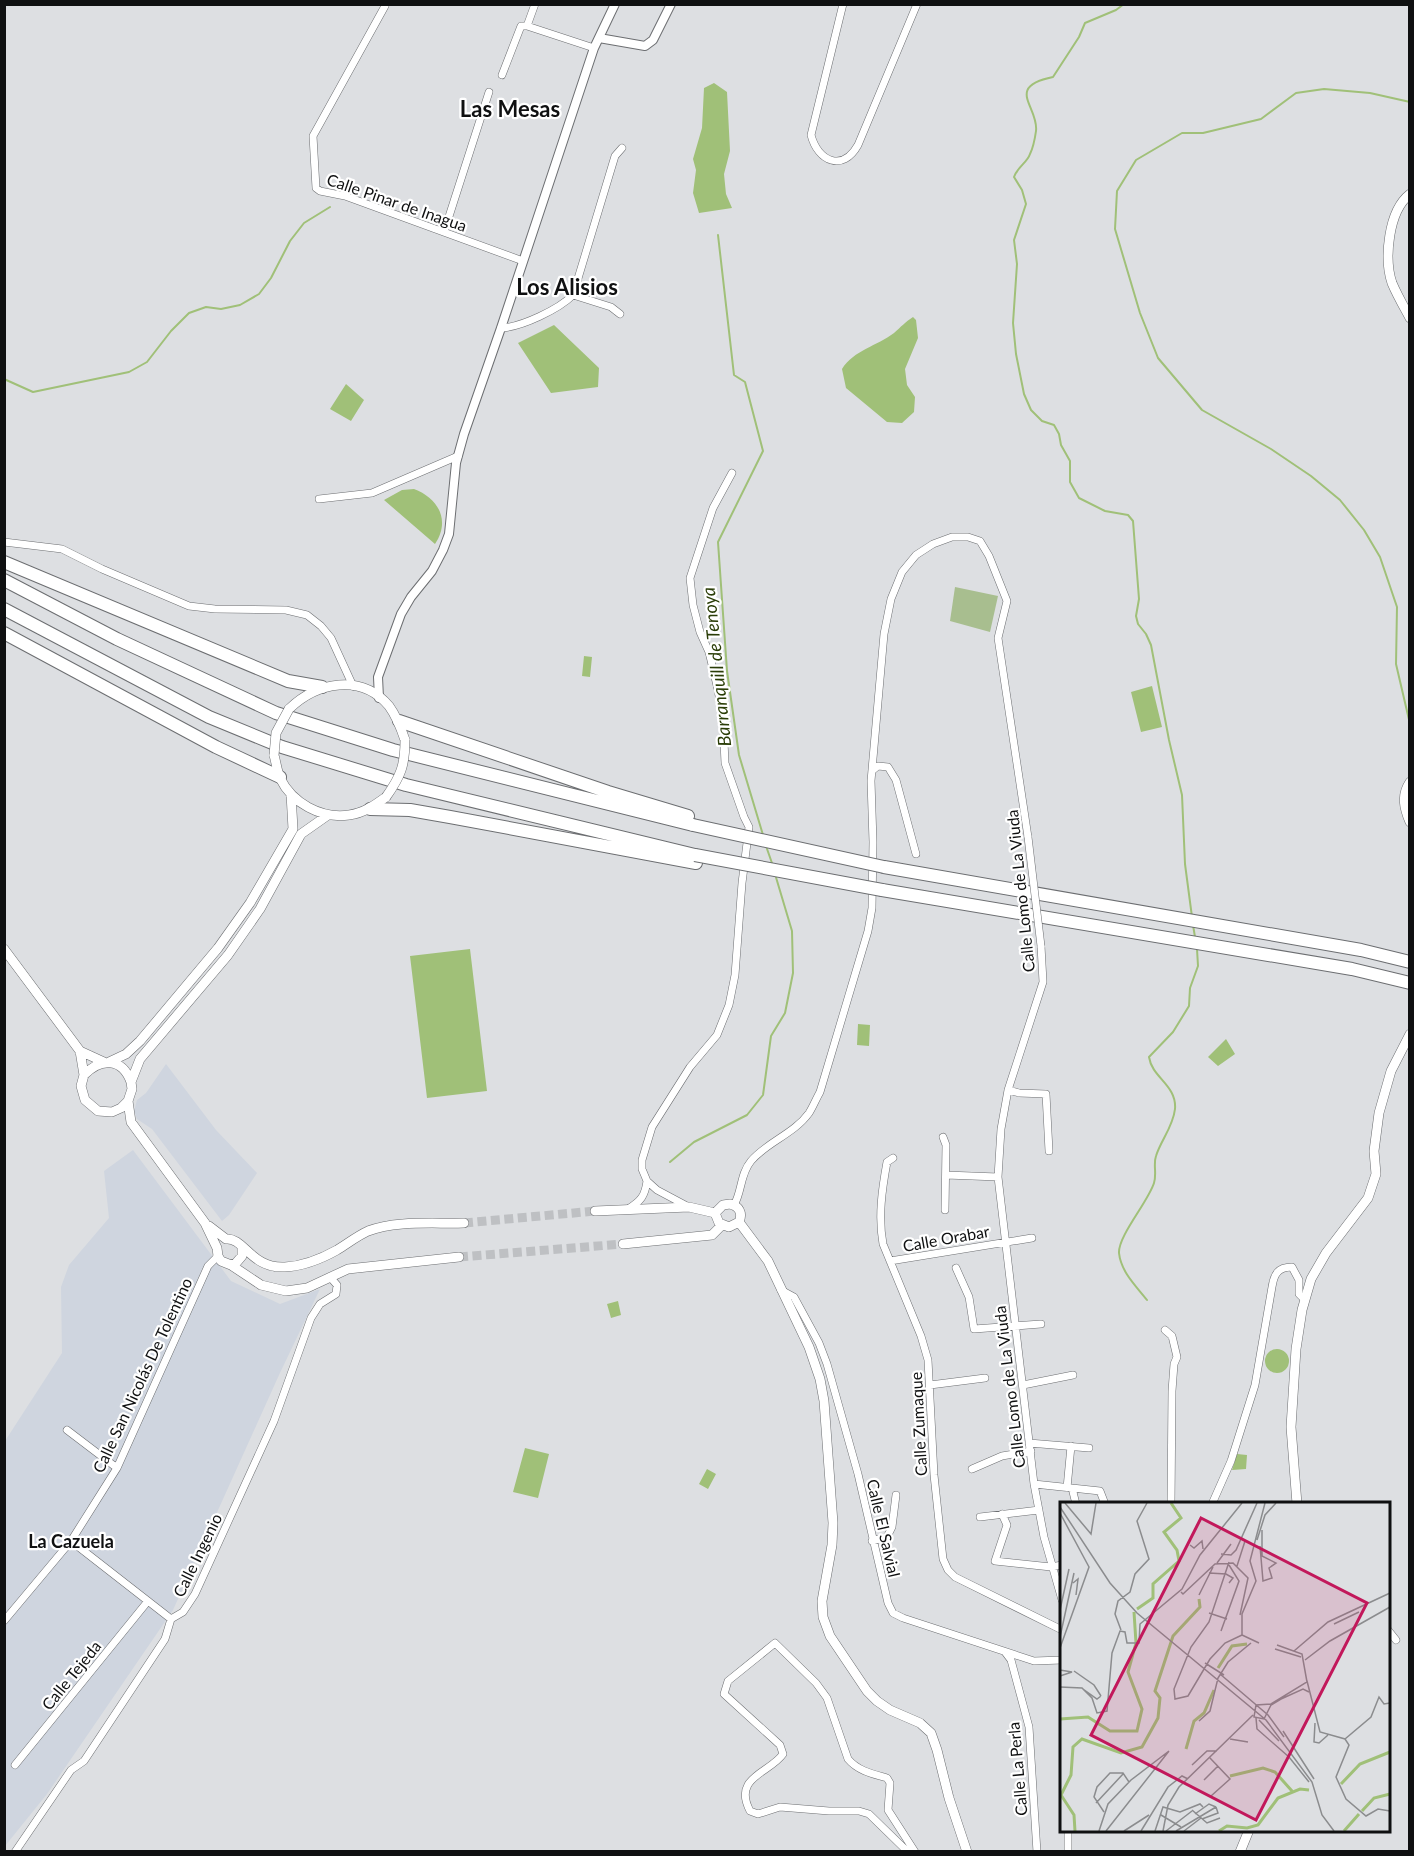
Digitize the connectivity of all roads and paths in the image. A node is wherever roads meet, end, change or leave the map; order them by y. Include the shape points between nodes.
1 (535, 4) edge
2 (615, 4) edge
3 (671, 4) edge
4 (843, 4) edge
5 (917, 4) edge
6 (385, 6) dead end
7 (527, 26) junction
8 (599, 38) junction
9 (594, 48) junction
10 (502, 75) dead end
11 (489, 92) dead end
12 (622, 148) dead end
13 (1410, 194) edge
14 (444, 232) junction
15 (523, 261) junction
16 (573, 295) junction
17 (620, 314) dead end
18 (1410, 318) edge
19 (501, 328) junction
20 (458, 456) junction
21 (732, 473) dead end
22 (319, 499) dead end
23 (4, 542) edge
24 (4, 561) edge
25 (4, 580) edge
26 (4, 609) edge
27 (4, 633) edge
28 (344, 667) junction
29 (378, 676) junction
30 (339, 685) junction
31 (321, 687) junction
32 (357, 687) junction
33 (379, 698) junction
34 (399, 721) junction
35 (873, 770) junction
36 (280, 777) junction
37 (1410, 782) edge
38 (291, 794) junction
39 (370, 809) junction
40 (328, 815) junction
41 (694, 822) junction
42 (1410, 822) edge
43 (916, 854) dead end
44 (696, 859) junction
45 (4, 949) edge
46 (1410, 962) edge
47 (1410, 983) edge
48 (1410, 1034) edge
49 (80, 1051) junction
50 (106, 1062) junction
51 (84, 1075) junction
52 (131, 1082) junction
53 (1008, 1090) junction
54 (128, 1101) junction
55 (112, 1112) junction
56 (131, 1122) junction
57 (943, 1137) dead end
58 (1049, 1151) dead end
59 (892, 1158) dead end
60 (946, 1175) junction
61 (998, 1177) junction
62 (646, 1181) junction
63 (734, 1205) junction
64 (689, 1207) junction
65 (626, 1210) junction
66 (945, 1210) dead end
67 (595, 1211) tunnel mouth
68 (715, 1213) junction
69 (739, 1222) junction
70 (205, 1223) junction
71 (464, 1223) tunnel mouth
72 (722, 1225) junction
73 (1032, 1238) dead end
74 (226, 1239) junction
75 (1006, 1241) junction
76 (623, 1244) tunnel mouth
77 (242, 1247) junction
78 (217, 1252) junction
79 (459, 1257) tunnel mouth
80 (890, 1261) junction
81 (231, 1265) junction
82 (956, 1268) dead end
83 (330, 1278) junction
84 (781, 1290) junction
85 (1305, 1300) junction
86 (1041, 1324) dead end
87 (1016, 1325) junction
88 (1165, 1330) dead end
89 (1073, 1375) dead end
90 (985, 1378) dead end
91 (1023, 1385) junction
92 (930, 1386) junction
93 (66, 1430) dead end
94 (1029, 1443) junction
95 (1071, 1446) junction
96 (1089, 1448) dead end
97 (1031, 1451) junction
98 (117, 1468) junction
99 (972, 1469) dead end
100 (1034, 1484) junction
101 (1070, 1488) junction
102 (896, 1495) dead end
103 (1076, 1502) edge
104 (1105, 1502) edge
105 (1171, 1502) edge
106 (1212, 1502) edge
107 (1297, 1502) edge
108 (1039, 1510) junction
109 (1002, 1514) junction
110 (980, 1517) dead end
111 (71, 1540) junction
112 (872, 1541) junction
113 (1060, 1565) edge
114 (1051, 1567) junction
115 (1060, 1594) edge
116 (148, 1601) junction
117 (171, 1619) junction
118 (4, 1621) edge
119 (1060, 1629) edge
120 (1390, 1631) edge
121 (1396, 1640) dead end
122 (1005, 1652) junction
123 (1060, 1660) edge
124 (15, 1765) dead end
125 (1068, 1832) edge
126 (1248, 1832) edge
127 (962, 1834) junction
128 (15, 1851) edge
129 (908, 1851) edge
130 (915, 1851) edge
131 (962, 1851) edge
132 (967, 1851) edge
133 (1037, 1851) edge
134 (1068, 1851) edge
135 (1240, 1851) edge

1 - 7 street
2 - 8 street
3 - 8 street via 653,40 645,46
4 - 5 street via 811,135 820,155 830,160 853,154
6 - 14 street, Calle Pinar de Inagua via 313,136 314,184 320,191 345,196
7 - 9 street
7 - 10 street via 518,29
8 - 9 street
9 - 15 street
11 - 14 street
12 - 16 street via 615,156
13 - 18 main road via 1392,222 1388,255 1392,282
14 - 15 street, Calle Pinar de Inagua
15 - 19 street
16 - 17 street via 611,307
16 - 19 street via 544,313 513,327
19 - 20 street
20 - 22 street via 372,493
20 - 29 street via 452,517 443,550 401,614
21 - 62 street via 713,508 690,578 693,605 709,652 723,720 725,763 749,827 735,975 717,1035 690,1067 652,1127 642,1160
23 - 28 street via 62,549 189,606 286,610 307,615 331,638
24 - 31 highway via 288,681
25 - 41 highway via 117,639 276,713 393,750
26 - 44 highway via 209,717 282,747 406,785
27 - 36 highway via 216,747
28 - 30 street
28 - 32 street
29 - 32 street
29 - 33 street
30 - 31 main road
30 - 32 main road
31 - 36 main road, bridge via 301,697 289,709 276,733 274,755
32 - 33 main road
33 - 34 main road
34 - 39 main road, bridge via 405,740 405,761 398,780
34 - 41 highway
35 - 43 street via 888,767 896,780
35 - 53 street, Calle Lomo de La Viuda, bridge via 884,634 891,599 902,572 916,555 933,544 952,537 980,542 990,556 1007,601 998,638 1028,837 1043,982
35 - 63 street via 872,908 820,1092 808,1114 749,1163
36 - 38 main road
37 - 42 main road via 1404,793
38 - 40 main road
38 - 50 main road via 293,829 250,903 218,948 140,1041 126,1054
39 - 40 main road
39 - 44 highway via 430,813
40 - 52 main road via 301,834 260,909 228,955 141,1059
41 - 46 highway, bridge via 884,867 1361,950
44 - 47 highway, bridge via 1148,933
45 - 49 main road
48 - 85 main road via 1391,1071 1379,1113 1374,1151 1376,1174 1368,1198 1326,1253 1311,1279
49 - 50 main road
49 - 51 main road
50 - 51 main road via 91,1067
50 - 52 main road via 122,1067
51 - 55 main road via 81,1086 85,1100 98,1111
52 - 54 main road
53 - 58 street via 1046,1094
53 - 61 street, Calle Lomo de La Viuda
54 - 55 main road
54 - 56 main road
55 - 56 main road
56 - 70 main road
57 - 60 street
59 - 80 street, Calle Zumaque via 887,1162 881,1201 882,1234
60 - 61 street
60 - 66 street
61 - 75 street, Calle Lomo de La Viuda
62 - 64 street
62 - 65 street via 645,1195
63 - 68 main road via 723,1205
63 - 69 main road via 740,1210
64 - 65 main road
64 - 68 main road
65 - 67 main road
68 - 72 main road
69 - 72 main road via 733,1227
69 - 84 main road via 768,1261
70 - 74 main road
70 - 78 main road
71 - 77 main road via 383,1226 309,1263 284,1267 268,1266
72 - 76 main road via 712,1235
73 - 75 street, Calle Orabar
74 - 77 main road via 236,1240
74 - 78 main road
75 - 80 street, Calle Orabar
75 - 87 street, Calle Lomo de La Viuda
77 - 81 main road via 242,1256
78 - 81 main road via 220,1261
78 - 98 street, Calle San Nicolás De Tolentino via 207,1266
79 - 83 main road via 348,1269
80 - 92 street, Calle Zumaque via 921,1336
81 - 83 main road via 261,1285 286,1291 307,1288
82 - 87 street via 969,1298 974,1329
83 - 117 street, Calle Ingenio via 337,1285 336,1294 320,1304 311,1318 274,1421 195,1594 183,1612
84 - 112 street, Calle El Salvial via 794,1297 823,1353 858,1474
84 - 127 main road via 809,1347 824,1401 833,1523 823,1617 830,1636 877,1701 931,1733
85 - 106 street via 1299,1294 1299,1280 1292,1267 1278,1270 1255,1385 1231,1461
85 - 107 main road via 1296,1349 1292,1427
86 - 87 street
87 - 91 street, Calle Lomo de La Viuda
88 - 105 street via 1172,1336 1177,1357 1172,1391
89 - 91 street
90 - 92 street
91 - 94 street, Calle Lomo de La Viuda
92 - 119 street, Calle Zumaque via 934,1474 943,1559 948,1570
93 - 98 street
94 - 95 street
94 - 97 street, Calle Lomo de La Viuda
95 - 96 street
95 - 101 street
97 - 99 street via 1002,1456
97 - 100 street, Calle Lomo de La Viuda
98 - 111 street, Calle San Nicolás De Tolentino
100 - 101 street
100 - 108 street, Calle Lomo de La Viuda
101 - 103 street
101 - 104 street via 1100,1491
102 - 112 street via 887,1537
108 - 109 street
108 - 114 street, Calle Lomo de La Viuda
109 - 110 street
109 - 114 street via 1006,1525 995,1561
111 - 116 street
111 - 118 street, Calle San Nicolás De Tolentino
112 - 122 street, Calle El Salvial via 893,1613
113 - 114 street
114 - 115 street, Calle Lomo de La Viuda
116 - 117 street
116 - 124 street, Calle Tejeda
117 - 128 street, Calle Ingenio via 165,1640 84,1761 71,1770
120 - 121 street
122 - 123 street, Calle El Salvial via 1034,1661
122 - 133 street, Calle La Perla via 1011,1660 1029,1727
125 - 134 street
126 - 135 main road
127 - 131 street
127 - 132 main road
129 - 130 street via 869,1814 859,1811 780,1807 758,1814 750,1811 746,1804 750,1782 783,1754 780,1745 724,1694 728,1681 775,1643 826,1698 848,1760 864,1771 887,1778 888,1810

